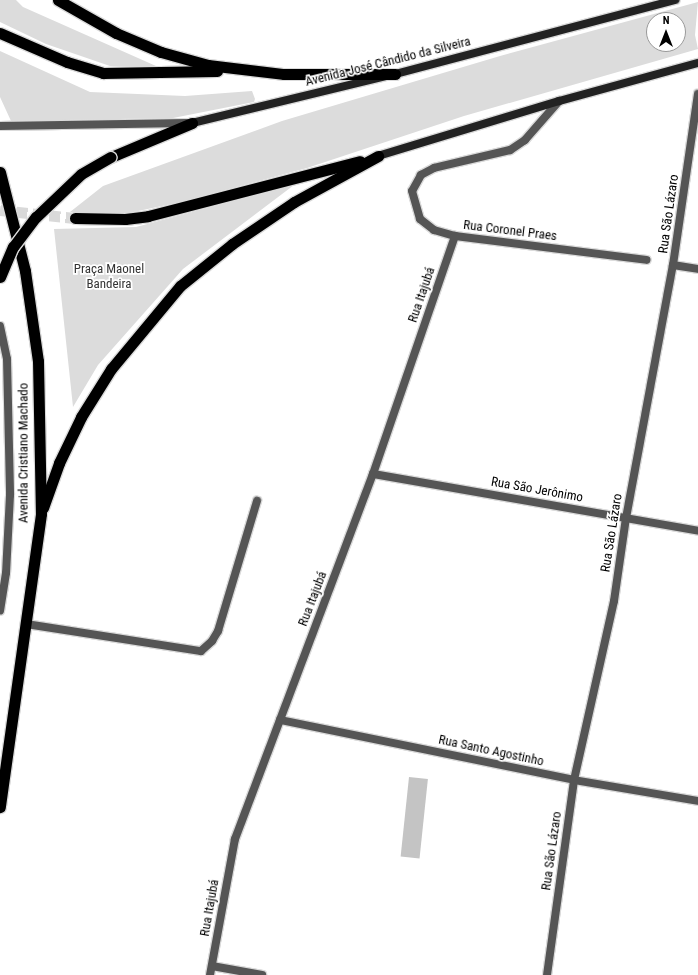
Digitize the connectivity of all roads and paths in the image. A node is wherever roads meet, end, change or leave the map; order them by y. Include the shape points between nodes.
1 (58, 0) edge
2 (674, 0) edge
3 (0, 33) edge
4 (698, 63) edge
5 (242, 71) junction
6 (395, 74) junction
7 (698, 94) edge
8 (559, 101) junction
9 (192, 123) junction
10 (0, 126) edge
11 (378, 156) junction
12 (0, 172) edge
13 (75, 218) tunnel mouth
14 (455, 236) junction
15 (647, 260) dead end
16 (674, 265) junction
17 (698, 269) edge
18 (0, 278) edge
19 (0, 326) edge
20 (0, 344) edge
21 (7, 359) junction
22 (372, 474) junction
23 (257, 501) dead end
24 (41, 514) junction
25 (626, 518) junction
26 (698, 531) edge
27 (0, 611) edge
28 (26, 624) junction
29 (280, 720) junction
30 (574, 780) junction
31 (698, 801) edge
32 (0, 807) edge
33 (212, 966) junction
34 (210, 975) edge
35 (262, 975) edge
36 (546, 975) edge

1 - 5 highway via 116,33 161,52
2 - 6 main road, Avenida José Cândido da Silveira
3 - 5 highway via 67,62 103,73
4 - 8 main road
5 - 6 highway via 284,74
6 - 9 main road, Avenida José Cândido da Silveira
7 - 16 street, Rua São Lázaro
8 - 11 main road
8 - 14 street, Rua Coronel Praes via 525,140 510,150 434,168 421,175 412,191 420,219 434,230
9 - 10 street, Avenida José Cândido da Silveira
9 - 18 highway, bridge via 111,157 81,174 36,217 13,247
11 - 13 highway via 148,216 125,219
11 - 24 highway via 294,202 232,244 180,286 111,369 85,411 59,463
12 - 24 highway, Avenida Cristiano Machado via 25,270 38,361
14 - 15 street, Rua Coronel Praes
14 - 22 street, Rua Itajubá
16 - 17 street
16 - 25 street, Rua São Lázaro
19 - 21 street
20 - 21 street
21 - 27 street via 10,495 6,573
22 - 25 street, Rua São Jerônimo
22 - 29 street, Rua Itajubá
23 - 28 street via 218,631 212,642 201,651
24 - 28 highway, Avenida Cristiano Machado
25 - 26 street, Rua São Jerônimo
25 - 30 street, Rua São Lázaro via 614,601
28 - 32 highway, Avenida Cristiano Machado
29 - 30 street, Rua Santo Agostinho
29 - 33 street, Rua Itajubá via 235,839
30 - 31 street, Rua Santo Agostinho
30 - 36 street, Rua São Lázaro
33 - 34 street, Rua Itajubá
33 - 35 street

